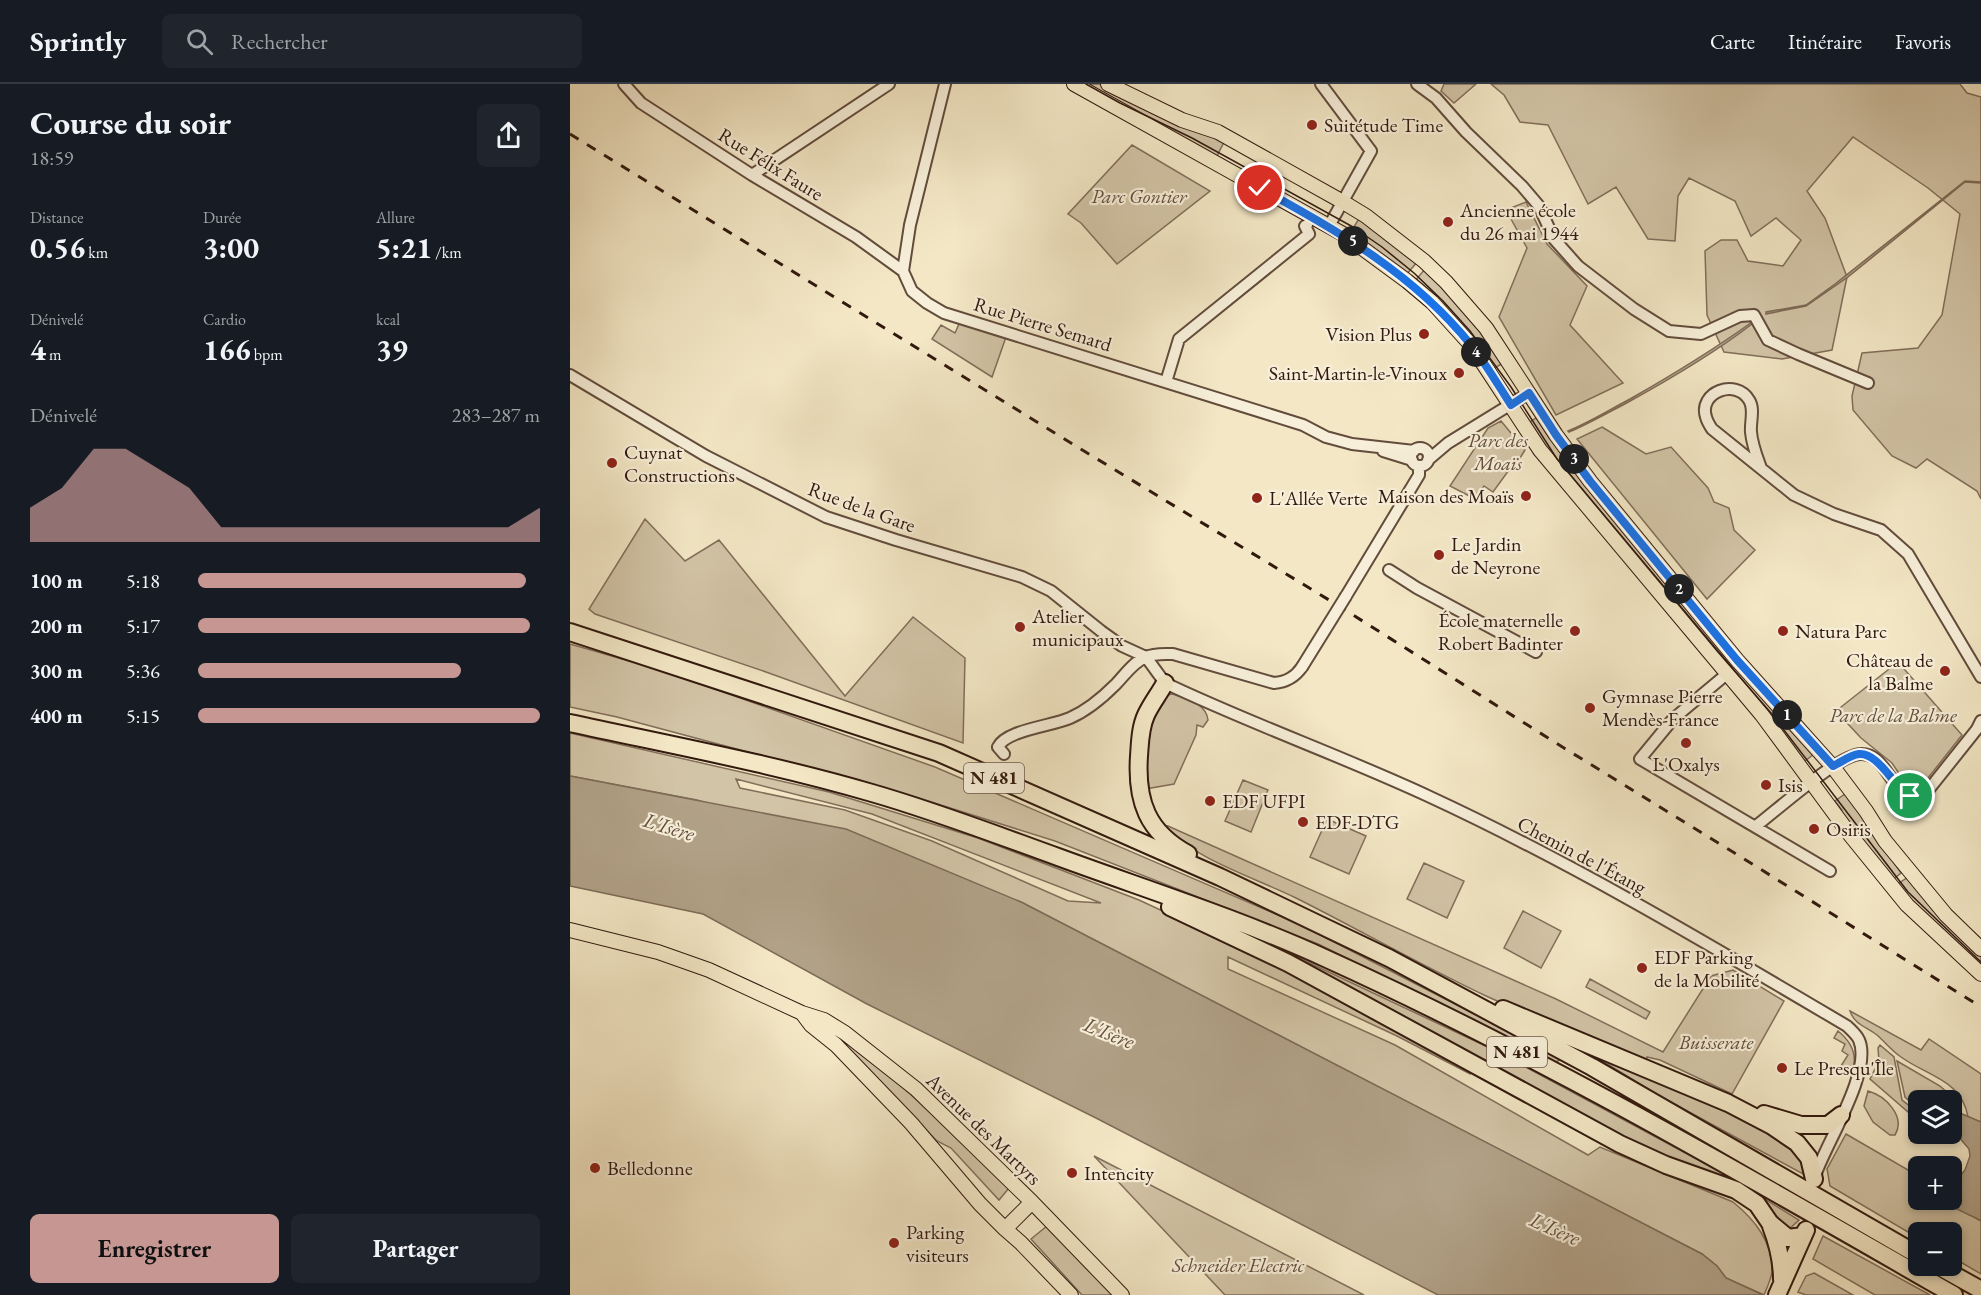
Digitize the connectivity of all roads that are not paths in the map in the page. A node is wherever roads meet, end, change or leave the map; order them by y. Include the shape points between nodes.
1 (624, 84) edge
2 (889, 84) edge
3 (945, 84) edge
4 (1074, 84) edge
5 (1108, 84) edge
6 (1321, 84) edge
7 (1417, 84) edge
8 (752, 175) junction
9 (1343, 202) junction
10 (1307, 225) dead end
11 (1329, 226) junction
12 (903, 270) junction
13 (570, 375) edge
14 (1166, 382) junction
15 (1868, 383) dead end
16 (1529, 393) junction
17 (1511, 405) junction
18 (1419, 457) junction
19 (1761, 468) junction
20 (1389, 570) dead end
21 (570, 632) edge
22 (1536, 652) dead end
23 (1146, 657) junction
24 (1728, 673) junction
25 (1981, 677) edge
26 (1165, 683) junction
27 (1981, 721) edge
28 (570, 723) edge
29 (1004, 754) dead end
30 (1833, 766) junction
31 (1812, 783) junction
32 (1756, 826) junction
33 (1057, 857) junction
34 (1830, 872) dead end
35 (1220, 877) junction
36 (1304, 917) junction
37 (570, 930) edge
38 (1981, 950) edge
39 (1981, 975) edge
40 (802, 1013) junction
41 (1728, 1103) junction
42 (1841, 1115) junction
43 (1814, 1179) joint
44 (1032, 1202) junction
45 (1770, 1223) junction
46 (1005, 1229) junction
47 (1908, 1249) edge
48 (1956, 1276) edge
49 (1779, 1288) edge
50 (1981, 1290) edge
51 (1071, 1295) edge
52 (1122, 1295) edge
53 (1954, 1295) edge

1 - 8 street, Rue Félix Faure via 641,104
2 - 8 street
3 - 12 street via 910,225
4 - 11 main road
5 - 9 main road via 1182,120 1218,132
6 - 9 street via 1371,151
7 - 15 street via 1436,98 1522,186 1539,206 1554,239 1578,266 1634,309 1669,331 1701,334 1740,316 1754,315 1768,340
8 - 12 street, Rue Félix Faure
9 - 11 street
9 - 16 main road via 1424,261 1446,282 1486,327
10 - 14 street via 1309,234 1179,339
11 - 17 main road via 1432,302 1471,345
12 - 14 street, Rue Pierre Semard via 912,291 944,312
13 - 23 street, Rue de la Gare via 699,452 826,517 1037,584 1122,646
14 - 18 street, Rue Pierre Semard via 1303,425 1326,437
16 - 17 street
16 - 30 main road via 1590,481 1737,660
17 - 18 street
17 - 24 main road via 1546,457
18 - 23 street, bridge via 1419,475 1296,675 1274,683 1173,654
19 - 19 street via 1750,431 1749,400 1735,390 1724,388 1715,392 1705,411 1712,429
19 - 25 street via 1794,495 1881,530 1908,554
20 - 22 street
21 - 35 highway, N 481 via 939,753
23 - 26 street
23 - 29 street via 1112,689 1069,719 1000,742 998,747
24 - 31 main road
24 - 32 street via 1673,719 1640,759
26 - 35 highway via 1146,713 1141,731 1138,775 1142,802 1151,824 1162,836
26 - 42 street, Chemin de l'Étang via 1435,799 1650,911 1847,1026 1859,1039 1862,1052 1859,1073
27 - 30 street via 1934,785 1917,797 1902,791 1868,755 1860,754
28 - 33 highway, N 481 via 873,793
30 - 31 street
30 - 38 main road via 1885,841 1946,915
31 - 32 street
31 - 39 main road via 1907,905
32 - 34 street
33 - 45 highway via 1288,963 1620,1144 1736,1190 1757,1204
33 - 53 highway, N 481 via 1185,902 1324,958 1467,1026
35 - 36 highway, N 481
36 - 41 highway via 1392,953 1497,1006
36 - 47 highway, N 481 via 1592,1067
37 - 40 main road, Avenue des Martyrs via 658,952 709,970
40 - 44 main road, Avenue des Martyrs via 845,1033 908,1082
40 - 46 main road, Avenue des Martyrs via 911,1123
41 - 42 highway via 1801,1125 1828,1125
41 - 43 highway via 1797,1143 1809,1158
42 - 43 street, Chemin de l'Étang
44 - 46 main road
44 - 52 main road, Avenue des Martyrs
45 - 49 highway via 1782,1264
45 - 49 highway via 1788,1238 1806,1230
46 - 51 main road, Avenue des Martyrs
48 - 50 highway

